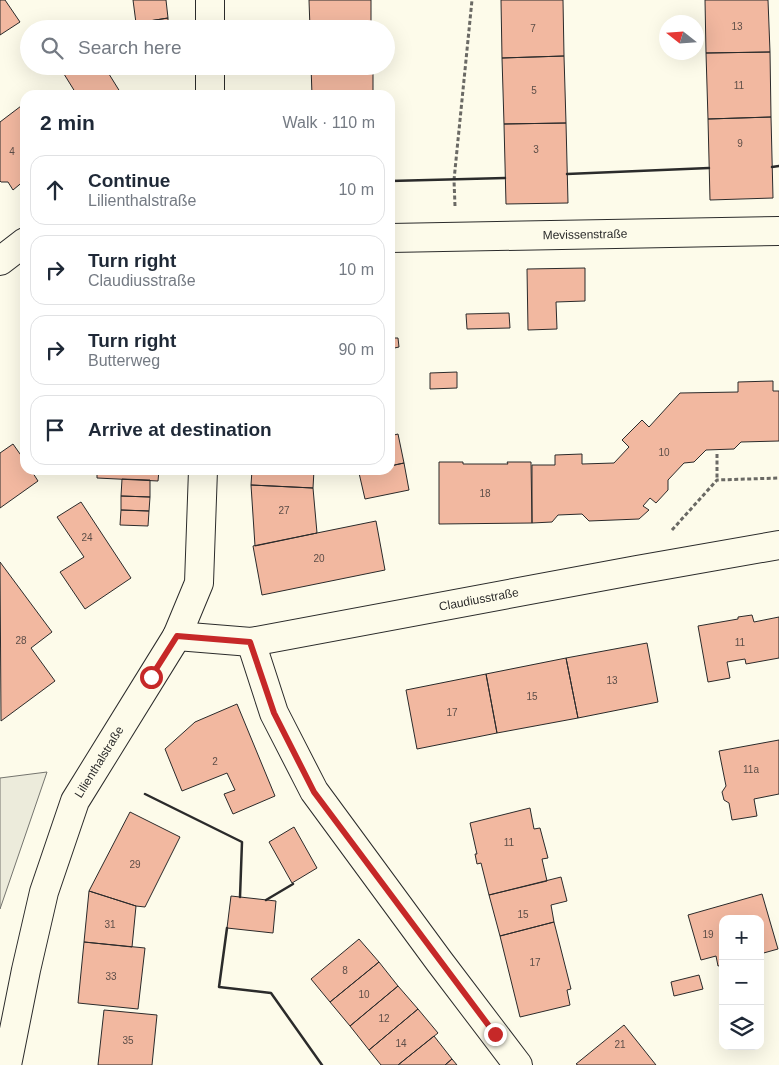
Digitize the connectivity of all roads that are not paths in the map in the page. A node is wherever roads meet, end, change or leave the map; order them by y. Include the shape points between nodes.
1 (210, 0) edge
2 (210, 20) edge
3 (210, 75) edge
4 (210, 90) edge
5 (779, 231) edge
6 (395, 238) edge
7 (20, 246) edge
8 (0, 261) edge
9 (203, 475) edge
10 (779, 545) edge
11 (177, 636) junction
12 (250, 642) junction
13 (7, 1065) edge
14 (518, 1065) edge

1 - 2 street
3 - 4 street
5 - 6 street, Mevissenstraße
7 - 8 street
9 - 11 street, Lilienthalstraße via 200,583
10 - 12 street, Claudiusstraße
11 - 12 street, Claudiusstraße
11 - 13 street, Lilienthalstraße via 75,801 44,892
12 - 14 street via 274,713 314,792

